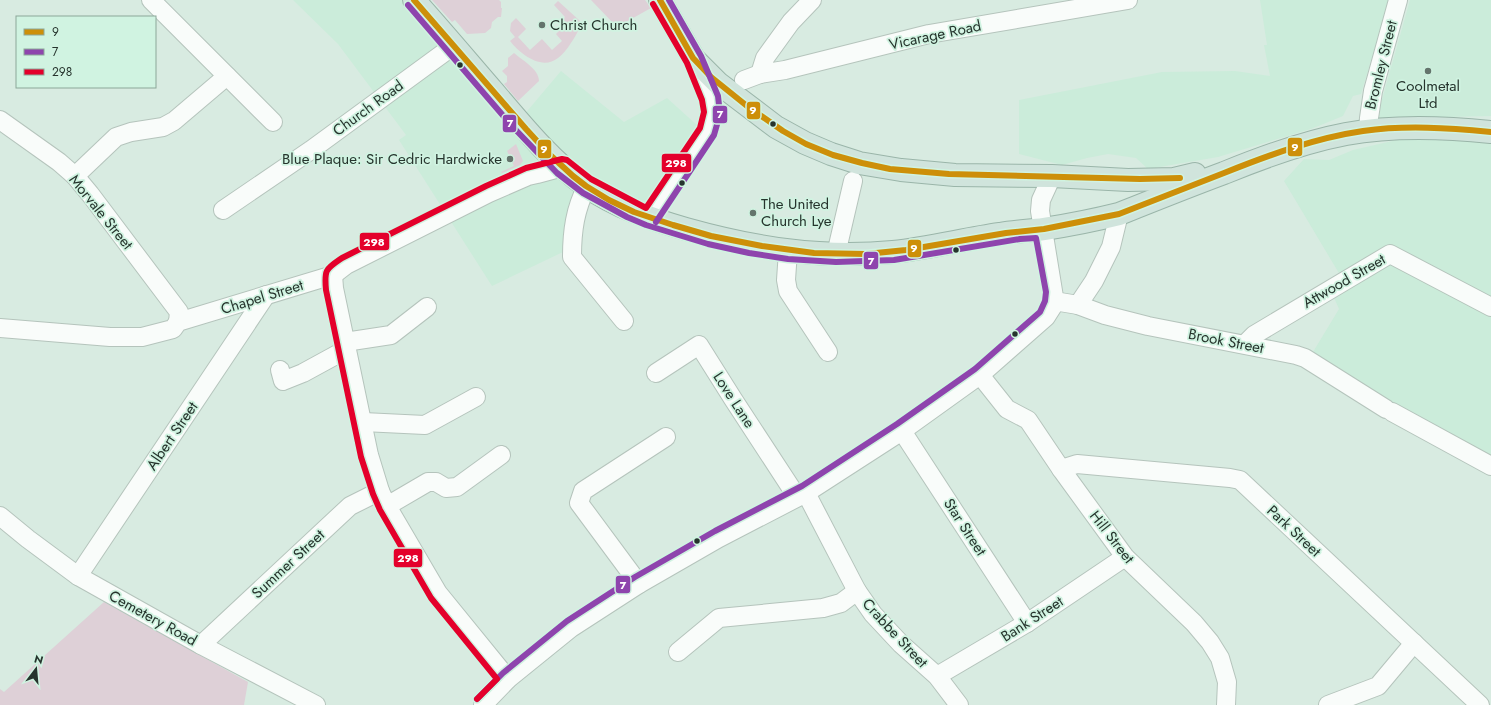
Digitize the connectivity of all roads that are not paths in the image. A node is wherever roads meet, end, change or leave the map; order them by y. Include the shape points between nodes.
1 (151, 0) edge
2 (414, 0) edge
3 (660, 0) edge
4 (812, 0) edge
5 (1128, 0) edge
6 (1398, 0) edge
7 (453, 46) junction
8 (694, 59) junction
9 (226, 76) junction
10 (0, 120) edge
11 (273, 122) dead end
12 (1368, 131) junction
13 (1491, 132) edge
14 (539, 144) junction
15 (1254, 161) junction
16 (563, 167) junction
17 (75, 176) junction
18 (528, 176) junction
19 (1052, 176) junction
20 (1128, 180) junction
21 (853, 181) dead end
22 (587, 186) junction
23 (223, 210) dead end
24 (1119, 214) junction
25 (648, 218) junction
26 (1043, 229) junction
27 (788, 251) junction
28 (836, 254) junction
29 (333, 275) junction
30 (266, 295) junction
31 (1054, 301) junction
32 (1078, 305) junction
33 (427, 307) dead end
34 (1491, 307) edge
35 (624, 321) dead end
36 (178, 322) junction
37 (0, 328) edge
38 (1245, 344) junction
39 (346, 346) junction
40 (828, 352) dead end
41 (280, 370) dead end
42 (656, 373) dead end
43 (980, 375) junction
44 (476, 397) dead end
45 (363, 422) junction
46 (902, 431) junction
47 (666, 438) dead end
48 (500, 455) dead end
49 (1491, 466) edge
50 (1061, 469) junction
51 (801, 495) junction
52 (383, 499) junction
53 (0, 516) edge
54 (1125, 557) junction
55 (78, 576) junction
56 (639, 584) junction
57 (856, 591) junction
58 (1027, 623) junction
59 (1414, 643) junction
60 (201, 645) junction
61 (678, 652) dead end
62 (937, 676) junction
63 (508, 678) junction
64 (316, 705) edge
65 (483, 705) edge
66 (959, 705) edge
67 (1226, 705) edge
68 (1328, 705) edge
69 (1480, 705) edge

1 - 9 street
2 - 7 highway
3 - 8 highway
4 - 5 street, Vicarage Road via 791,22 752,76 929,34
6 - 12 street, Bromley Street via 1373,91
7 - 14 highway
7 - 23 street, Church Road via 311,150
8 - 19 highway via 718,83 776,127 805,143 859,163 955,175
8 - 25 street via 710,98 711,122
9 - 11 street
9 - 17 street via 174,121 163,127 116,137
10 - 17 street, Morvale Street
12 - 13 highway via 1416,128
12 - 15 highway via 1322,139
14 - 16 highway
14 - 18 street via 535,166
15 - 20 highway via 1174,179
15 - 24 highway
16 - 18 street, Chapel Street
16 - 22 highway
17 - 36 street, Morvale Street via 179,312
18 - 29 street, Chapel Street via 346,265
19 - 20 highway
19 - 26 street via 1041,200
20 - 24 highway via 1121,198
21 - 28 street
22 - 25 highway
22 - 35 street via 575,216 572,257
24 - 26 highway
24 - 32 street via 1111,247 1094,281
25 - 27 highway via 710,236
26 - 28 highway via 893,252
26 - 31 street
27 - 28 highway
27 - 40 street via 788,291
29 - 30 street, Chapel Street
29 - 39 street
30 - 36 street, Chapel Street
30 - 55 street, Albert Street
31 - 32 street, Brook Street
31 - 43 street via 1046,317
32 - 38 street, Brook Street via 1104,315 1148,326
33 - 39 street via 391,335
34 - 38 street, Attwood Street via 1390,254 1254,335
36 - 37 street, Chapel Street via 172,329 142,336 110,337
38 - 49 street, Brook Street via 1305,358 1389,411
39 - 41 street via 303,373 282,381
39 - 45 street
42 - 51 street, Love Lane via 699,345 733,399
43 - 46 street
43 - 50 street, Hill Street via 1007,409 1028,420
44 - 45 street via 425,425
45 - 52 street via 369,455
46 - 51 street
46 - 58 street, Star Street
47 - 56 street via 583,492 579,503
48 - 52 street, Summer Street via 457,487 446,488 436,482 428,482
50 - 54 street, Hill Street
50 - 59 street, Park Street via 1077,464 1240,480
51 - 56 street
51 - 57 street, Crabbe Street
52 - 60 street, Summer Street via 350,506
52 - 63 street via 438,593
53 - 55 street, Cemetery Road
54 - 58 street, Bank Street
54 - 67 street, Hill Street via 1194,623 1210,642 1220,658 1227,682
55 - 60 street, Cemetery Road
56 - 63 street via 571,628
57 - 61 street via 841,603 823,608 719,618
57 - 62 street, Crabbe Street via 901,644
58 - 62 street, Bank Street
59 - 68 street via 1378,686
59 - 69 street, Park Street
60 - 64 street, Cemetery Road
62 - 66 street, Crabbe Street
63 - 65 street

